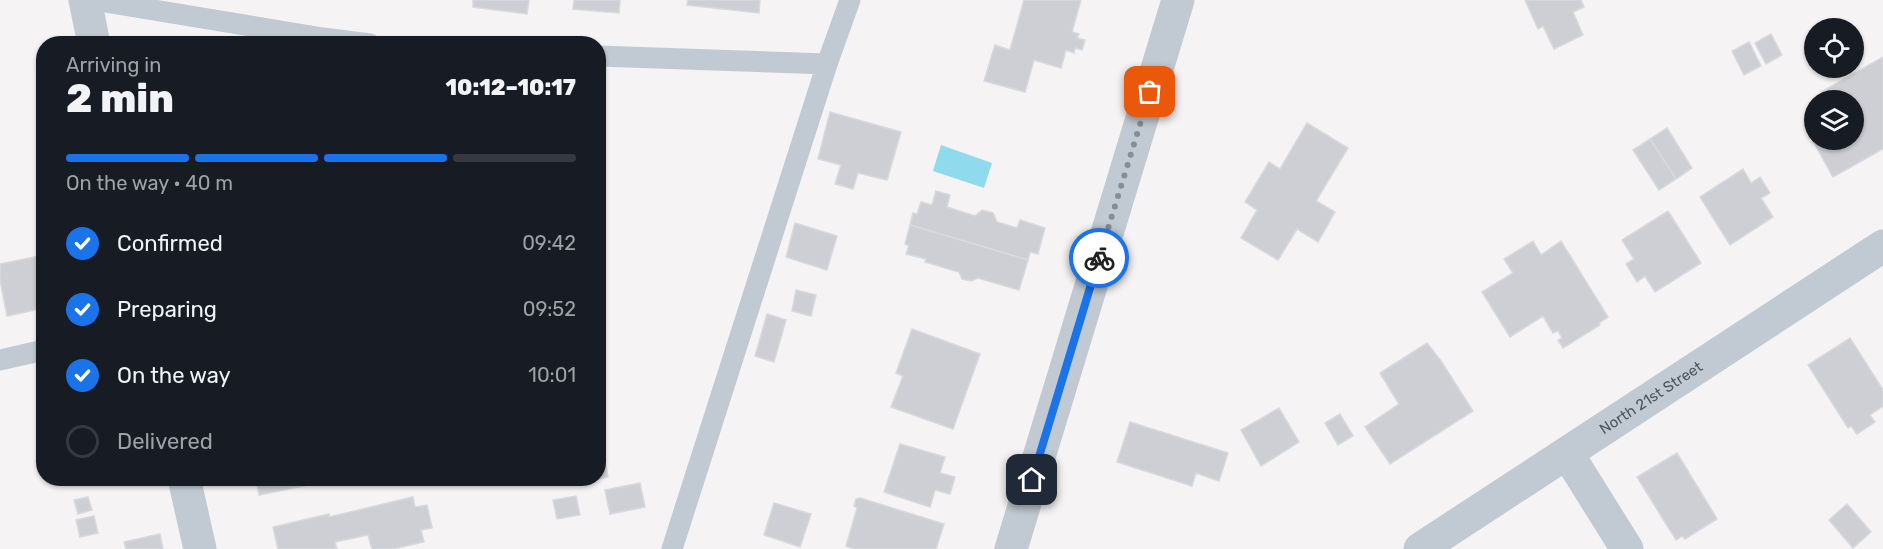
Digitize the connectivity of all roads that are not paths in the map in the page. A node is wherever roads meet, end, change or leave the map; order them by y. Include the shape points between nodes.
1 (86, 0) edge
2 (93, 0) edge
3 (850, 0) edge
4 (1178, 0) edge
5 (93, 36) edge
6 (311, 36) edge
7 (606, 56) edge
8 (827, 64) junction
9 (1883, 246) edge
10 (36, 353) edge
11 (0, 360) edge
12 (1567, 453) junction
13 (186, 486) edge
14 (200, 549) edge
15 (672, 549) edge
16 (1011, 549) edge
17 (1420, 549) edge
18 (1627, 549) edge

1 - 5 street
2 - 6 lane
3 - 8 lane
4 - 16 street
7 - 8 lane
8 - 15 lane
9 - 12 street, North 21st Street
10 - 11 lane
12 - 17 street, North 21st Street
12 - 18 street
13 - 14 street

